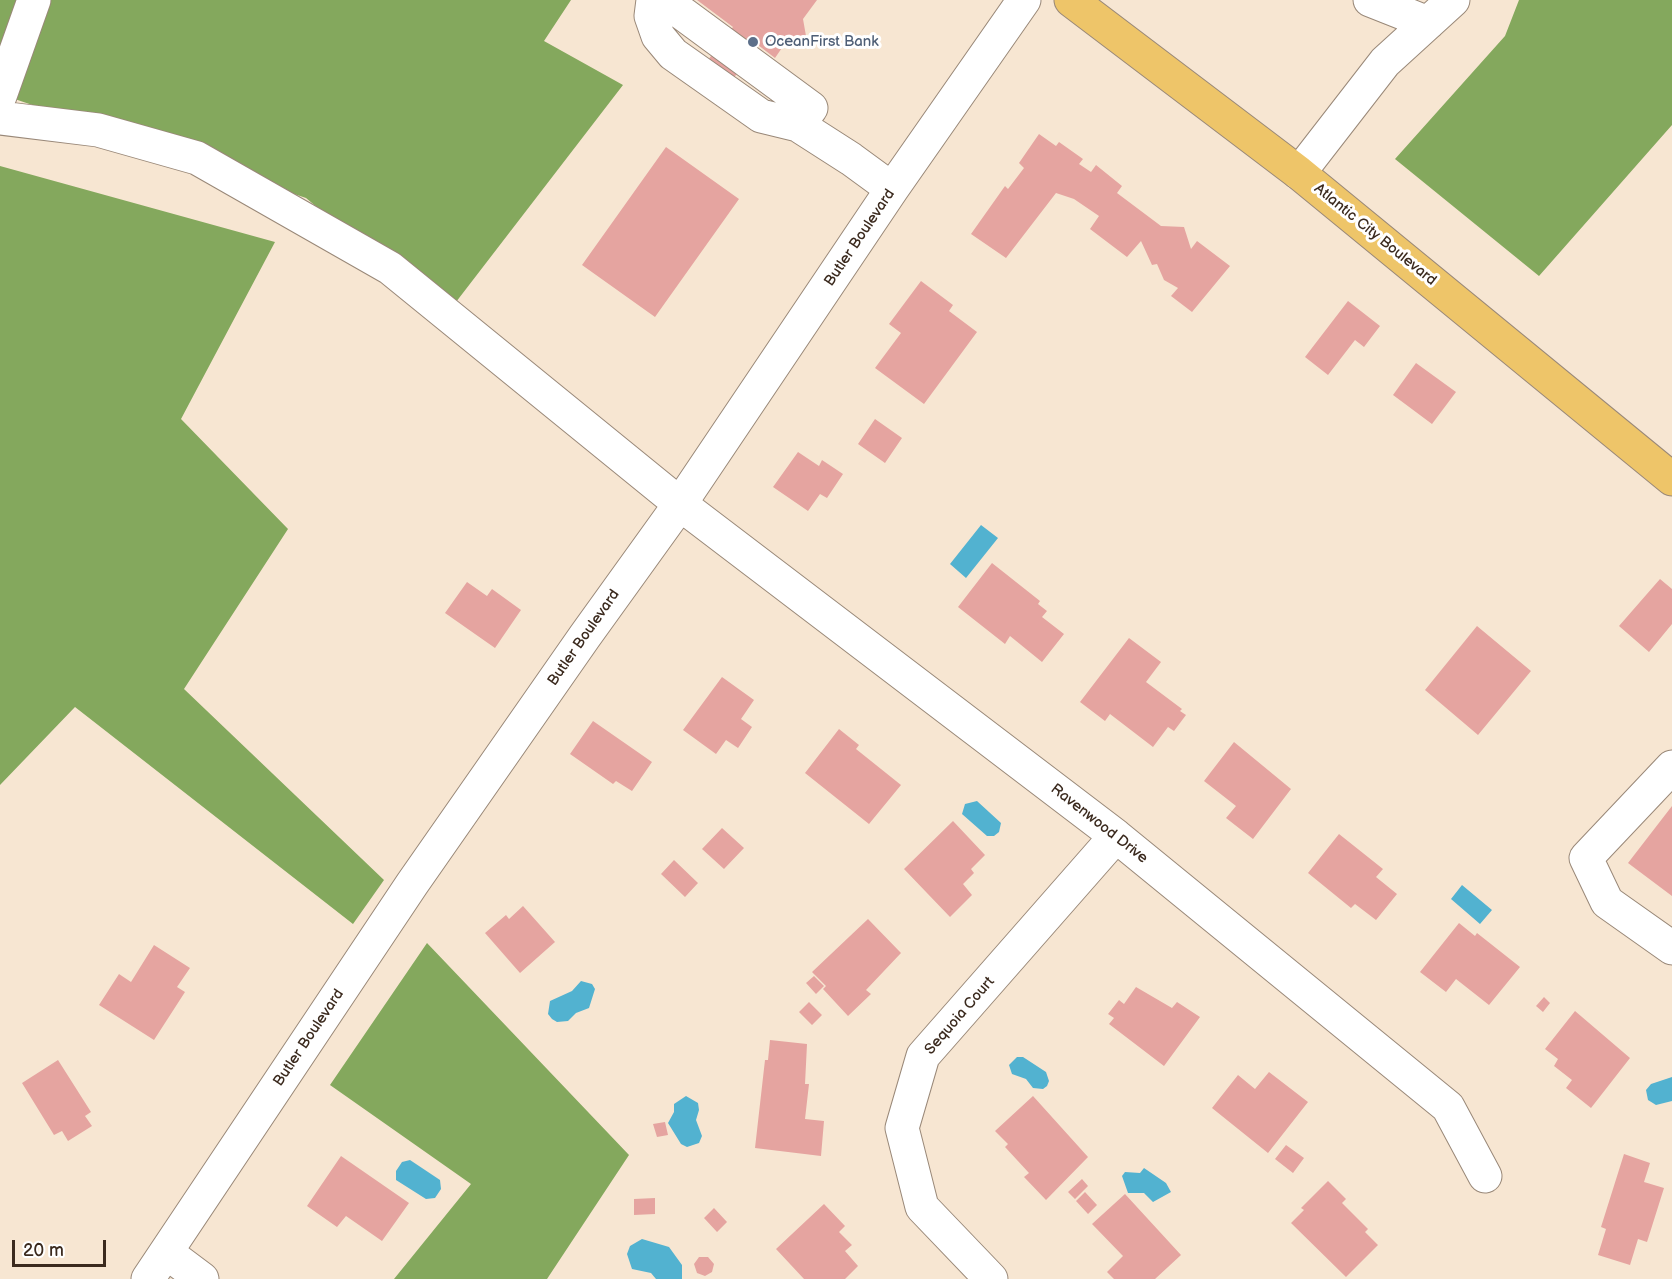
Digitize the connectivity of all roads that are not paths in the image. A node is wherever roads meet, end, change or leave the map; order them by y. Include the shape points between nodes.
1 (34, 0) edge
2 (653, 0) edge
3 (662, 0) edge
4 (670, 0) edge
5 (689, 0) edge
6 (1024, 0) edge
7 (1071, 0) edge
8 (1370, 0) edge
9 (1453, 0) edge
10 (1428, 23) junction
11 (0, 96) edge
12 (810, 110) junction
13 (0, 118) edge
14 (1299, 173) junction
15 (892, 189) junction
16 (1672, 478) edge
17 (680, 504) junction
18 (1672, 768) edge
19 (1116, 836) junction
20 (1672, 948) edge
21 (1485, 1176) dead end
22 (166, 1252) junction
23 (148, 1279) edge
24 (202, 1279) edge
25 (991, 1279) edge

1 - 11 street
2 - 12 street via 651,16 658,36 673,54 761,116
3 - 12 street via 664,16 674,29
4 - 12 street via 675,8
5 - 12 street
6 - 15 street, Butler Boulevard
7 - 14 highway, Atlantic City Boulevard
8 - 10 street
9 - 10 street
10 - 14 street via 1384,62
12 - 15 street via 851,159
13 - 17 street, Ravenwood Drive via 98,130 207,163 390,268
14 - 16 highway, Atlantic City Boulevard
15 - 17 street, Butler Boulevard
17 - 19 street, Ravenwood Drive
17 - 22 street, Butler Boulevard via 412,884
18 - 20 street via 1586,858 1608,902
19 - 21 street, Ravenwood Drive via 1448,1107
19 - 25 street, Sequoia Court via 923,1056 902,1128 922,1207
22 - 23 street, Butler Boulevard
22 - 24 street

